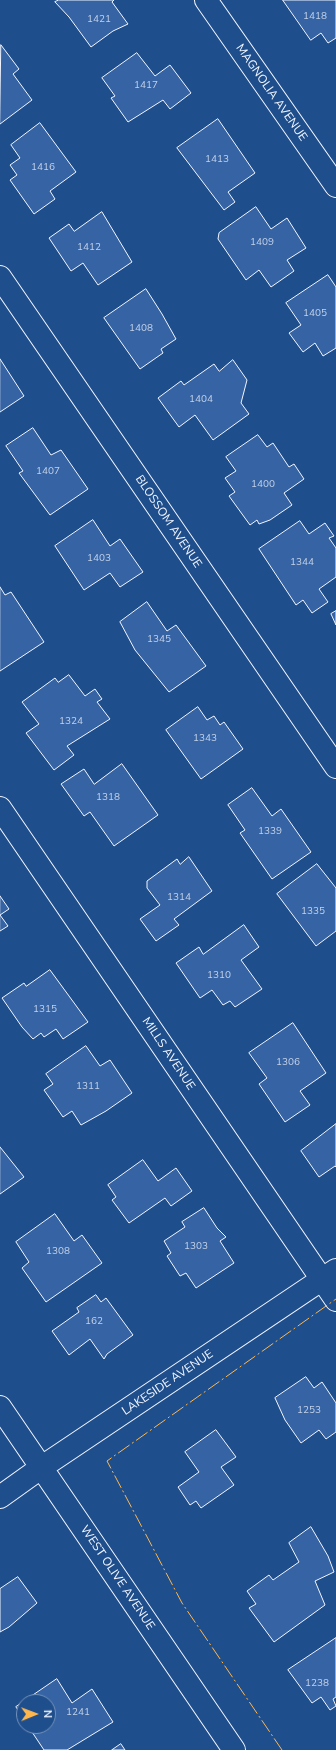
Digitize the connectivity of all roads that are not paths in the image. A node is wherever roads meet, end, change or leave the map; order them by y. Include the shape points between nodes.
1 (206, 0) edge
2 (336, 186) edge
3 (0, 277) edge
4 (336, 767) edge
5 (0, 808) edge
6 (329, 1275) edge
7 (336, 1300) edge
8 (0, 1407) edge
9 (42, 1467) junction
10 (0, 1497) edge
11 (234, 1750) edge

1 - 2 street, MAGNOLIA AVENUE
3 - 4 street, BLOSSOM AVENUE
5 - 6 street, MILLS AVENUE
6 - 7 street, MILLS AVENUE
6 - 9 street, LAKESIDE AVENUE
8 - 9 street, WEST OLIVE AVENUE
9 - 10 street, LAKESIDE AVENUE
9 - 11 street, WEST OLIVE AVENUE

